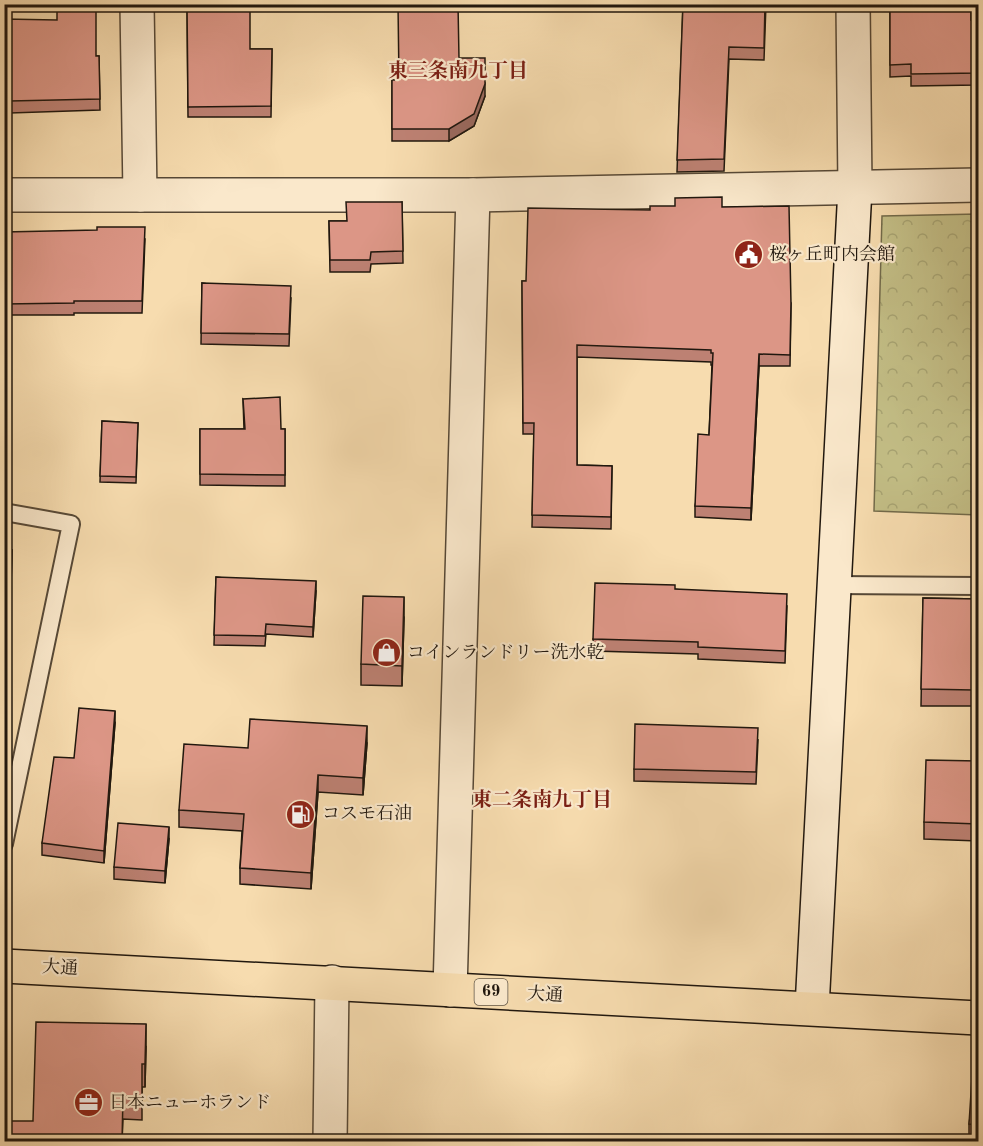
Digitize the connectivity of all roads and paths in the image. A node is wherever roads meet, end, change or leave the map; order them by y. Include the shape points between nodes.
1 (137, 4) edge
2 (853, 4) edge
3 (978, 186) edge
4 (855, 188) junction
5 (4, 195) edge
6 (140, 195) junction
7 (473, 195) junction
8 (4, 512) edge
9 (834, 585) junction
10 (978, 586) edge
11 (4, 844) edge
12 (4, 966) edge
13 (332, 982) junction
14 (450, 990) junction
15 (812, 1008) junction
16 (978, 1018) edge
17 (330, 1142) edge

1 - 6 street
2 - 4 street
3 - 4 street
4 - 7 street
4 - 9 street
5 - 6 street
6 - 7 street
7 - 14 street
8 - 11 lane via 71,524
9 - 10 lane
9 - 15 street
12 - 13 main road, 大通 / 69
13 - 14 main road, 大通 / 69
13 - 17 street
14 - 15 main road, 大通 / 69
15 - 16 main road, 大通 / 69

